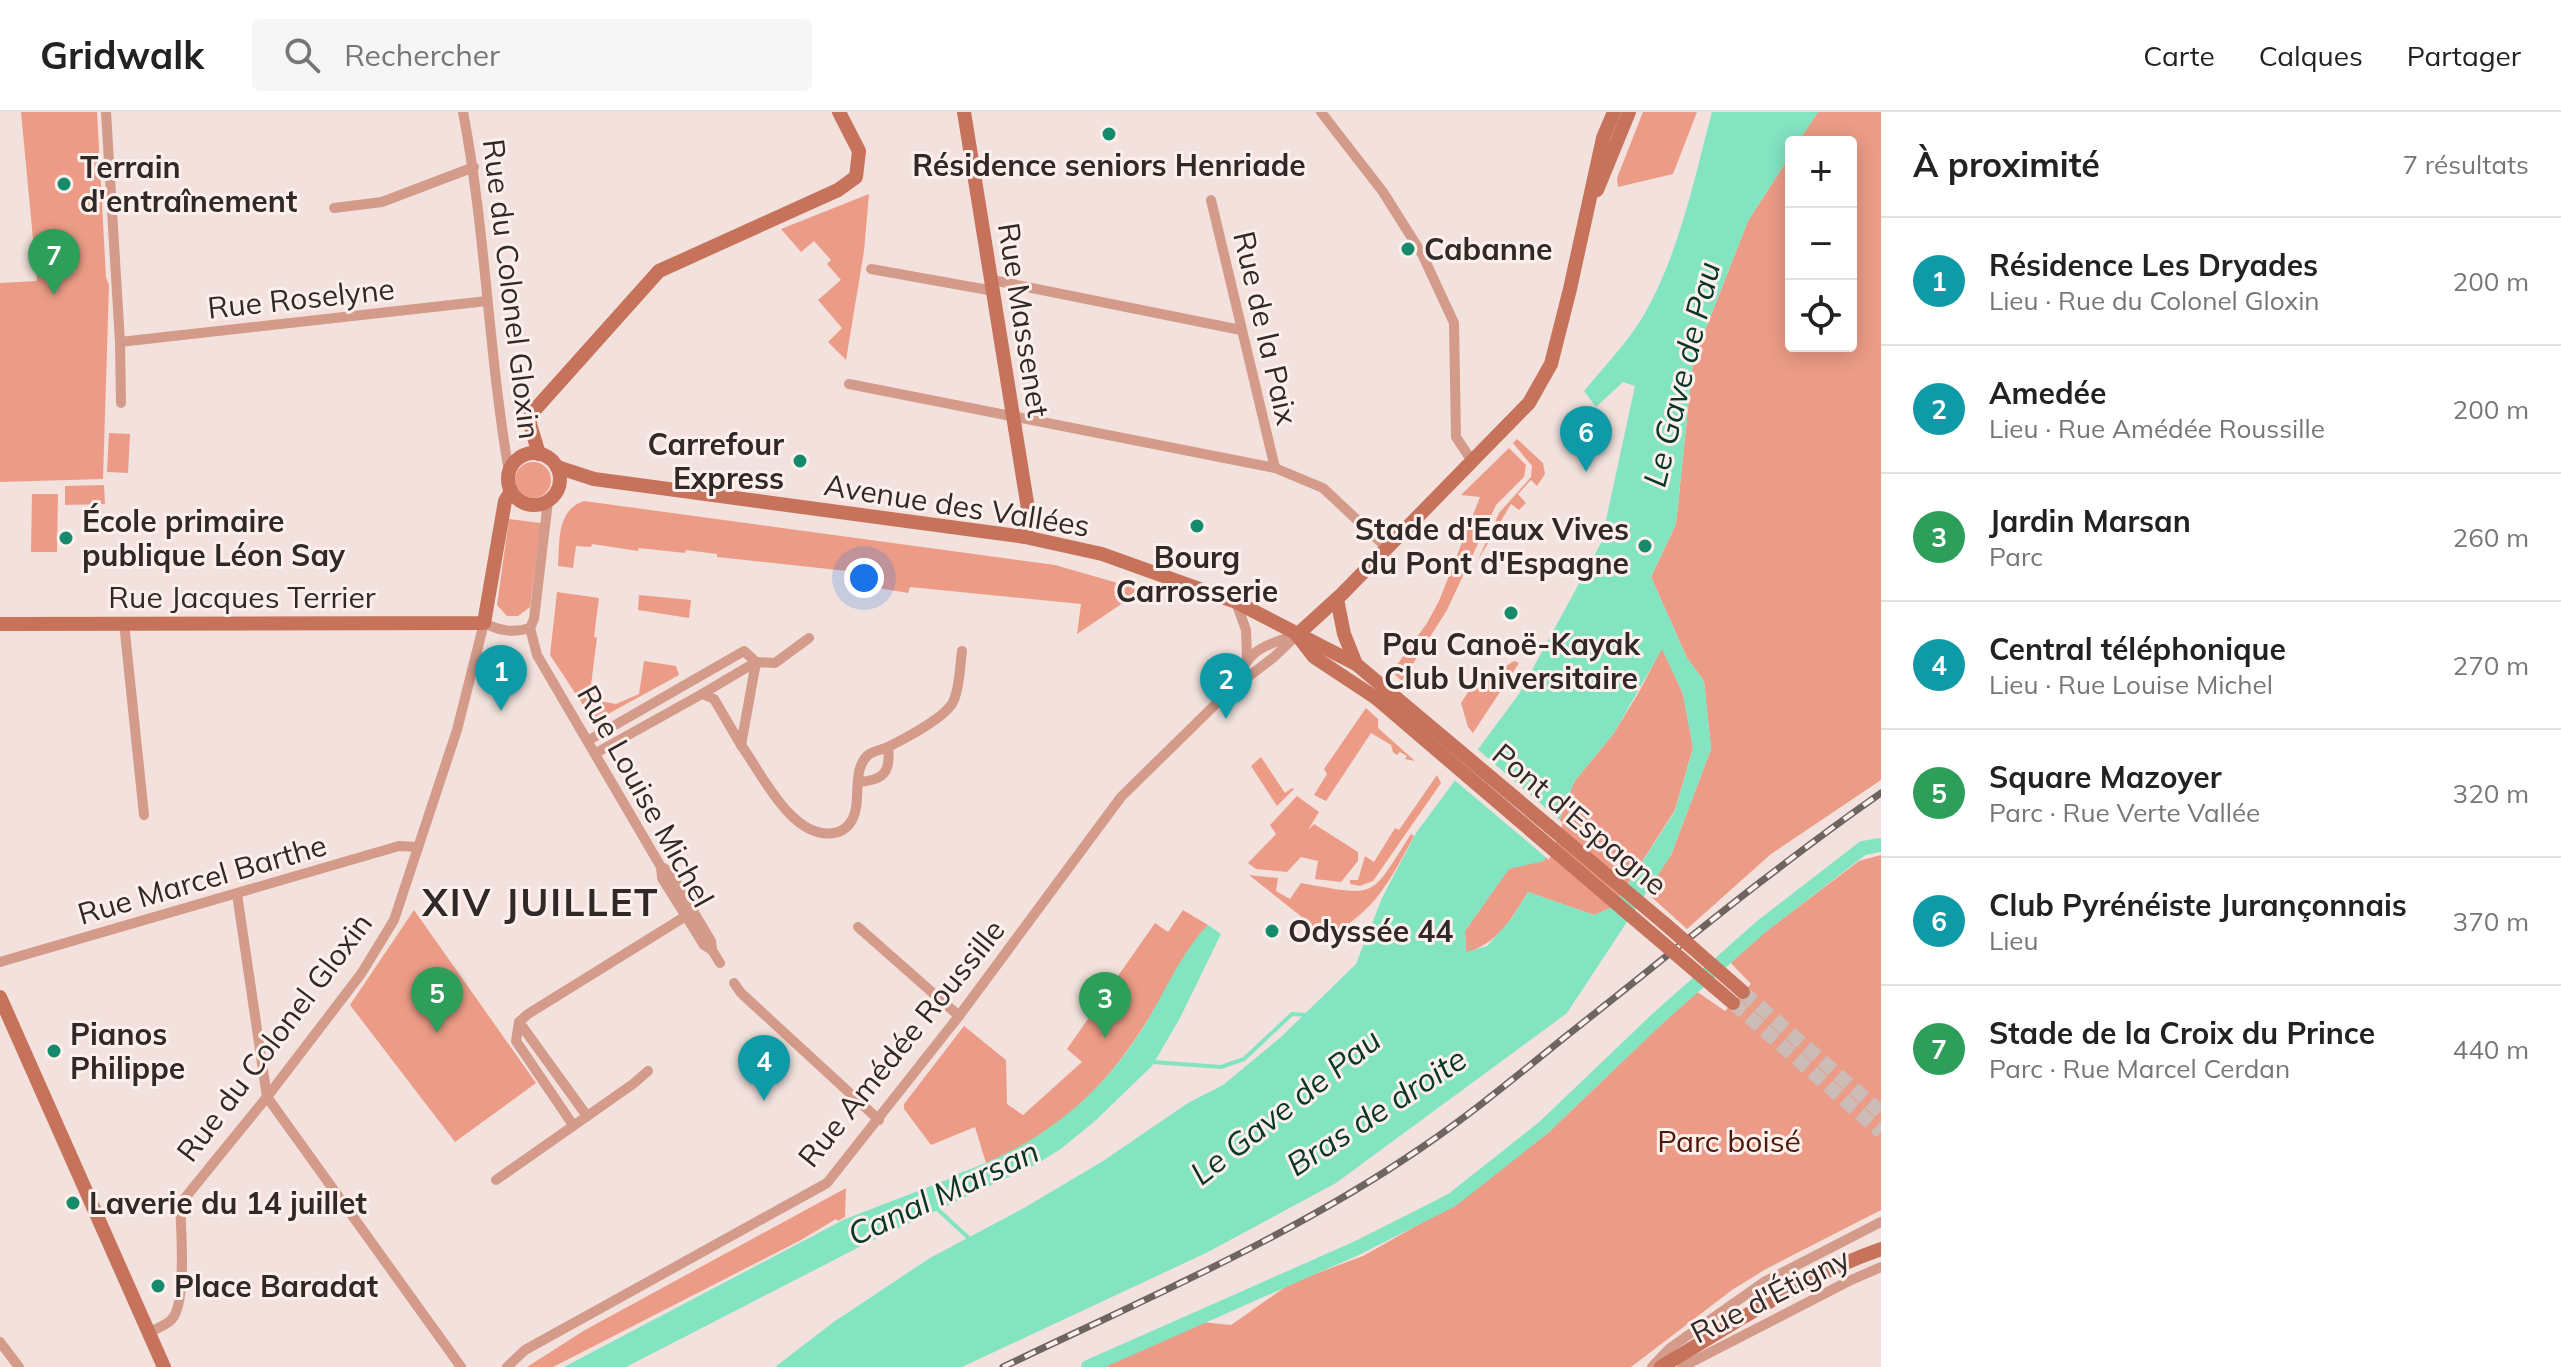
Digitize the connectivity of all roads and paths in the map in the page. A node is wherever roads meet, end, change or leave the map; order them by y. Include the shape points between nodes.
1 (106, 112) edge
2 (463, 112) edge
3 (839, 112) edge
4 (964, 112) edge
5 (1321, 112) edge
6 (1624, 114) edge
7 (474, 167) junction
8 (1211, 200) dead end
9 (334, 208) dead end
10 (871, 269) dead end
11 (993, 285) junction
12 (487, 301) junction
13 (1241, 330) junction
14 (120, 342) junction
15 (849, 384) dead end
16 (121, 403) dead end
17 (1012, 415) junction
18 (539, 454) junction
19 (1472, 461) junction
20 (557, 467) junction
21 (1275, 468) junction
22 (509, 472) junction
23 (594, 479) junction
24 (559, 486) junction
25 (511, 491) junction
26 (548, 501) junction
27 (1025, 537) junction
28 (1387, 548) junction
29 (1337, 599) junction
30 (1236, 602) junction
31 (124, 623) junction
32 (484, 623) junction
33 (0, 624) edge
34 (530, 628) junction
35 (518, 631) junction
36 (1297, 635) junction
37 (809, 638) dead end
38 (534, 649) junction
39 (962, 651) dead end
40 (1247, 658) junction
41 (756, 662) junction
42 (1356, 664) junction
43 (1379, 692) junction
44 (702, 694) junction
45 (1226, 694) junction
46 (589, 740) junction
47 (741, 745) junction
48 (888, 747) junction
49 (596, 753) junction
50 (859, 782) junction
51 (144, 815) dead end
52 (418, 847) junction
53 (237, 894) junction
54 (689, 914) junction
55 (858, 927) dead end
56 (0, 962) edge
57 (720, 963) dead end
58 (734, 983) dead end
59 (1738, 998) tunnel mouth
60 (1, 1003) edge
61 (959, 1016) junction
62 (519, 1022) junction
63 (648, 1071) dead end
64 (267, 1097) junction
65 (587, 1116) junction
66 (879, 1120) junction
67 (573, 1125) junction
68 (496, 1180) dead end
69 (1881, 1222) edge
70 (1881, 1249) edge
71 (1881, 1267) edge
72 (150, 1332) junction
73 (0, 1342) edge
74 (19, 1367) edge
75 (164, 1367) edge
76 (461, 1367) edge
77 (507, 1367) edge
78 (1652, 1367) edge
79 (1661, 1367) edge
80 (1682, 1367) edge

1 - 14 street
2 - 7 street, Rue du Colonel Gloxin
3 - 18 street via 859,151 856,177 659,271 531,414
4 - 11 street, Rue Massenet
5 - 19 street via 1383,192 1422,254 1454,323 1456,437
6 - 19 street via 1603,138 1551,364 1529,403
7 - 9 street via 382,202
7 - 12 street, Rue du Colonel Gloxin
8 - 13 street, Rue de la Paix
10 - 11 street
11 - 13 street
11 - 17 street, Rue Massenet
12 - 14 street, Rue Roselyne
12 - 22 street, Rue du Colonel Gloxin
13 - 21 street, Rue de la Paix
14 - 16 street
15 - 17 street
17 - 21 street
17 - 27 street, Rue Massenet via 1029,515
18 - 20 street
18 - 22 street via 521,457
19 - 28 street
20 - 23 street, Avenue des Vallées
20 - 24 street
21 - 28 street via 1323,488
22 - 25 street
23 - 24 street, Avenue des Vallées
23 - 27 street, Avenue des Vallées
24 - 26 street
25 - 26 street via 531,505
25 - 32 street, Rue du Colonel Gloxin
26 - 34 street
27 - 30 street, Avenue des Vallées via 1102,554
28 - 29 street
29 - 36 street
29 - 42 street
30 - 36 street, Avenue des Vallées
30 - 40 street via 1246,630
31 - 32 street, Rue Jacques Terrier
31 - 33 street, Rue Jacques Terrier
31 - 51 street
32 - 35 street
32 - 52 street, Rue du Colonel Gloxin via 457,730
34 - 35 street
34 - 38 street, Rue Louise Michel
35 - 38 street, Rue Louise Michel
36 - 40 street via 1265,644
36 - 42 street, Avenue des Vallées
36 - 43 street, Avenue des Vallées via 1314,657
36 - 45 street, Rue Amédée Roussille
37 - 41 street via 775,663
38 - 46 street, Rue Louise Michel
39 - 48 street via 954,700 946,711
40 - 45 street, Rue Amédée Roussille
41 - 44 street
41 - 46 street via 744,651
41 - 47 street
42 - 43 street, Avenue des Vallées
43 - 59 street, Pont d'Espagne, bridge
44 - 47 street via 714,699
44 - 49 street
45 - 61 street, Rue Amédée Roussille via 1121,797
46 - 49 street, Rue Louise Michel
47 - 50 street via 793,819 811,831 845,830 856,809
48 - 50 street via 866,757
48 - 50 street via 887,769 880,777
49 - 54 street, Rue Louise Michel via 661,867 669,871
52 - 53 street, Rue Marcel Barthe via 399,846
52 - 64 street, Rue du Colonel Gloxin via 394,920 361,974
53 - 56 street, Rue Marcel Barthe
53 - 64 street
54 - 57 street, Rue Louise Michel via 711,941
54 - 62 street
55 - 61 street
58 - 66 street
60 - 72 street
61 - 66 street, Rue Amédée Roussille
62 - 65 street
62 - 67 street via 516,1041
63 - 65 street
64 - 72 street, Rue du Colonel Gloxin via 180,1204 178,1304 171,1321
64 - 76 street
65 - 67 street
66 - 77 street, Rue Amédée Roussille via 827,1183 525,1350
67 - 68 street
69 - 78 street, Rue d'Étigny via 1764,1282 1670,1348
70 - 79 street via 1768,1303
71 - 80 street, Rue d'Étigny
72 - 75 street
73 - 74 street

